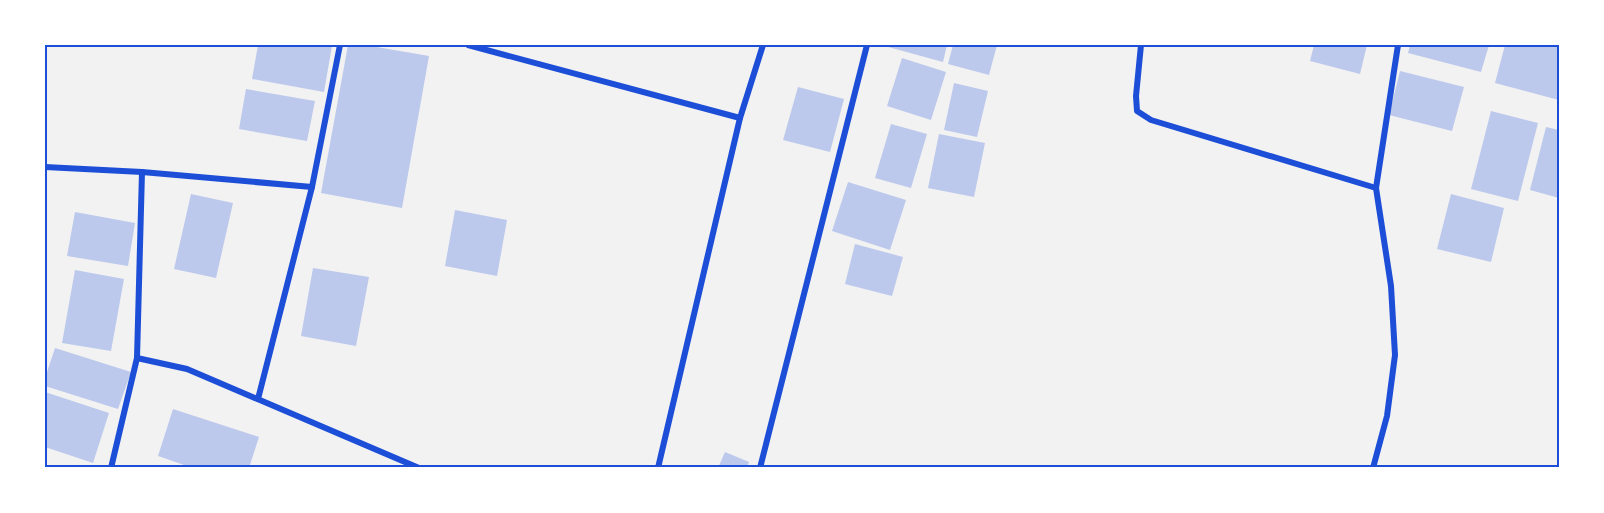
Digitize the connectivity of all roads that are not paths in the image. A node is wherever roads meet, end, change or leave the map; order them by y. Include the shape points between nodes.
1 (340, 45) edge
2 (468, 45) edge
3 (763, 45) edge
4 (867, 45) edge
5 (1141, 45) edge
6 (1398, 45) edge
7 (740, 118) junction
8 (45, 167) edge
9 (142, 172) junction
10 (312, 187) junction
11 (1376, 188) junction
12 (137, 358) junction
13 (258, 399) junction
14 (111, 468) edge
15 (419, 468) edge
16 (658, 468) edge
17 (760, 468) edge
18 (1373, 468) edge

1 - 10 street
2 - 7 street
3 - 7 street
4 - 17 street
5 - 11 street via 1137,111 1151,120
6 - 11 street
7 - 16 street
8 - 9 street
9 - 10 street
9 - 12 street
10 - 13 street
11 - 18 street via 1395,355 1387,416
12 - 13 street via 187,369
12 - 14 street
13 - 15 street

